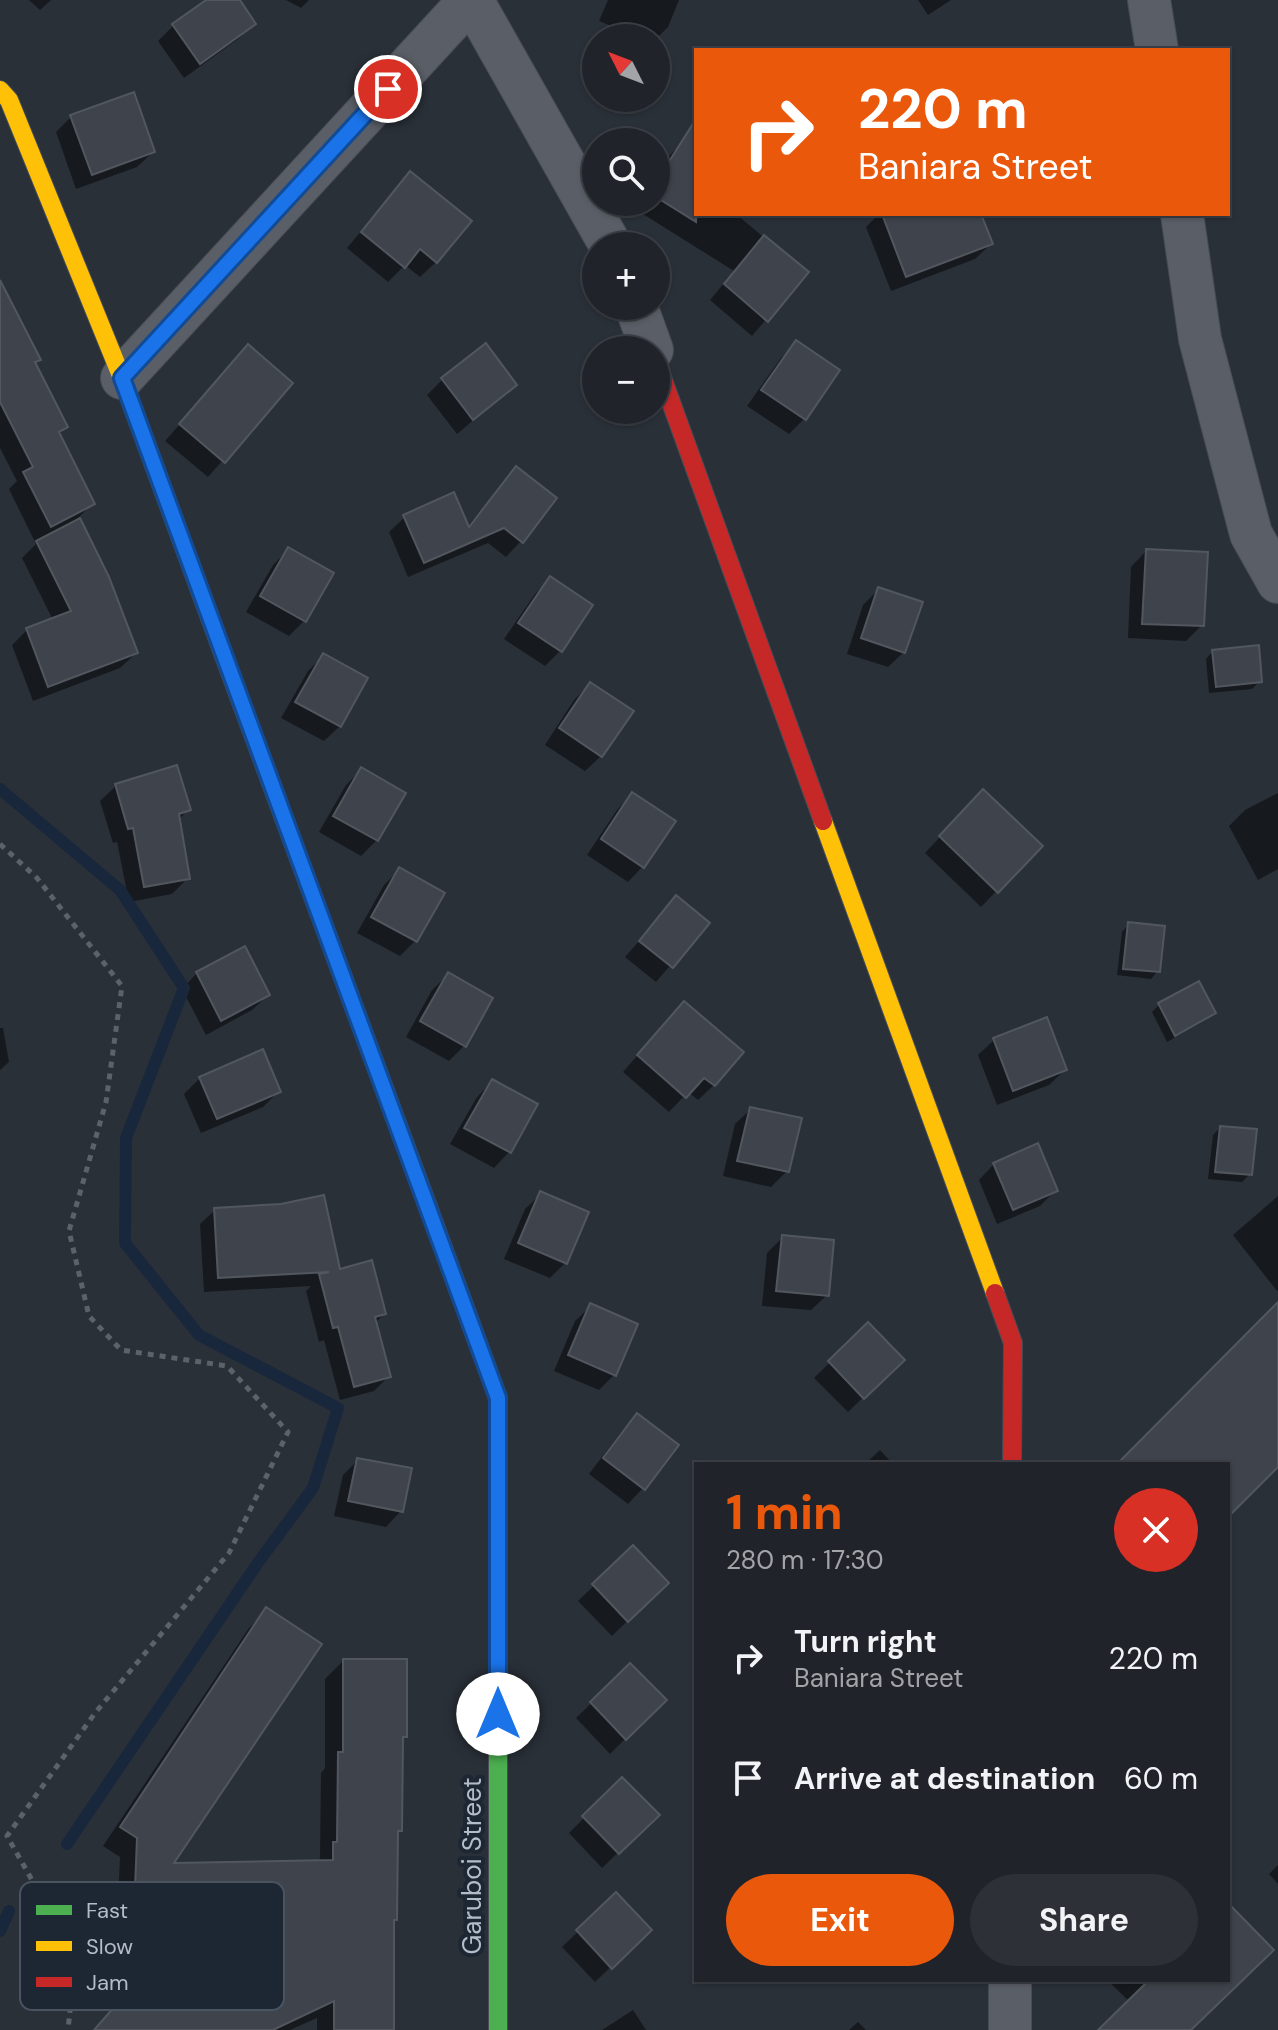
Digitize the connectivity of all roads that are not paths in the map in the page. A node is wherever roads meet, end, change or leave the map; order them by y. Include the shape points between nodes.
1 (471, 0) edge
2 (1149, 0) edge
3 (1157, 48) edge
4 (0, 90) edge
5 (1182, 216) edge
6 (603, 232) edge
7 (122, 378) junction
8 (670, 400) edge
9 (1278, 582) edge
10 (1012, 1462) edge
11 (1010, 1982) edge
12 (498, 2030) edge
13 (1010, 2030) edge

1 - 6 street
1 - 7 street
2 - 3 street
4 - 7 street, Garuboi Street via 9,100
5 - 9 street via 1200,339 1243,504 1251,534
7 - 12 street, Garuboi Street via 498,1398
8 - 10 street via 1013,1343
11 - 13 street

